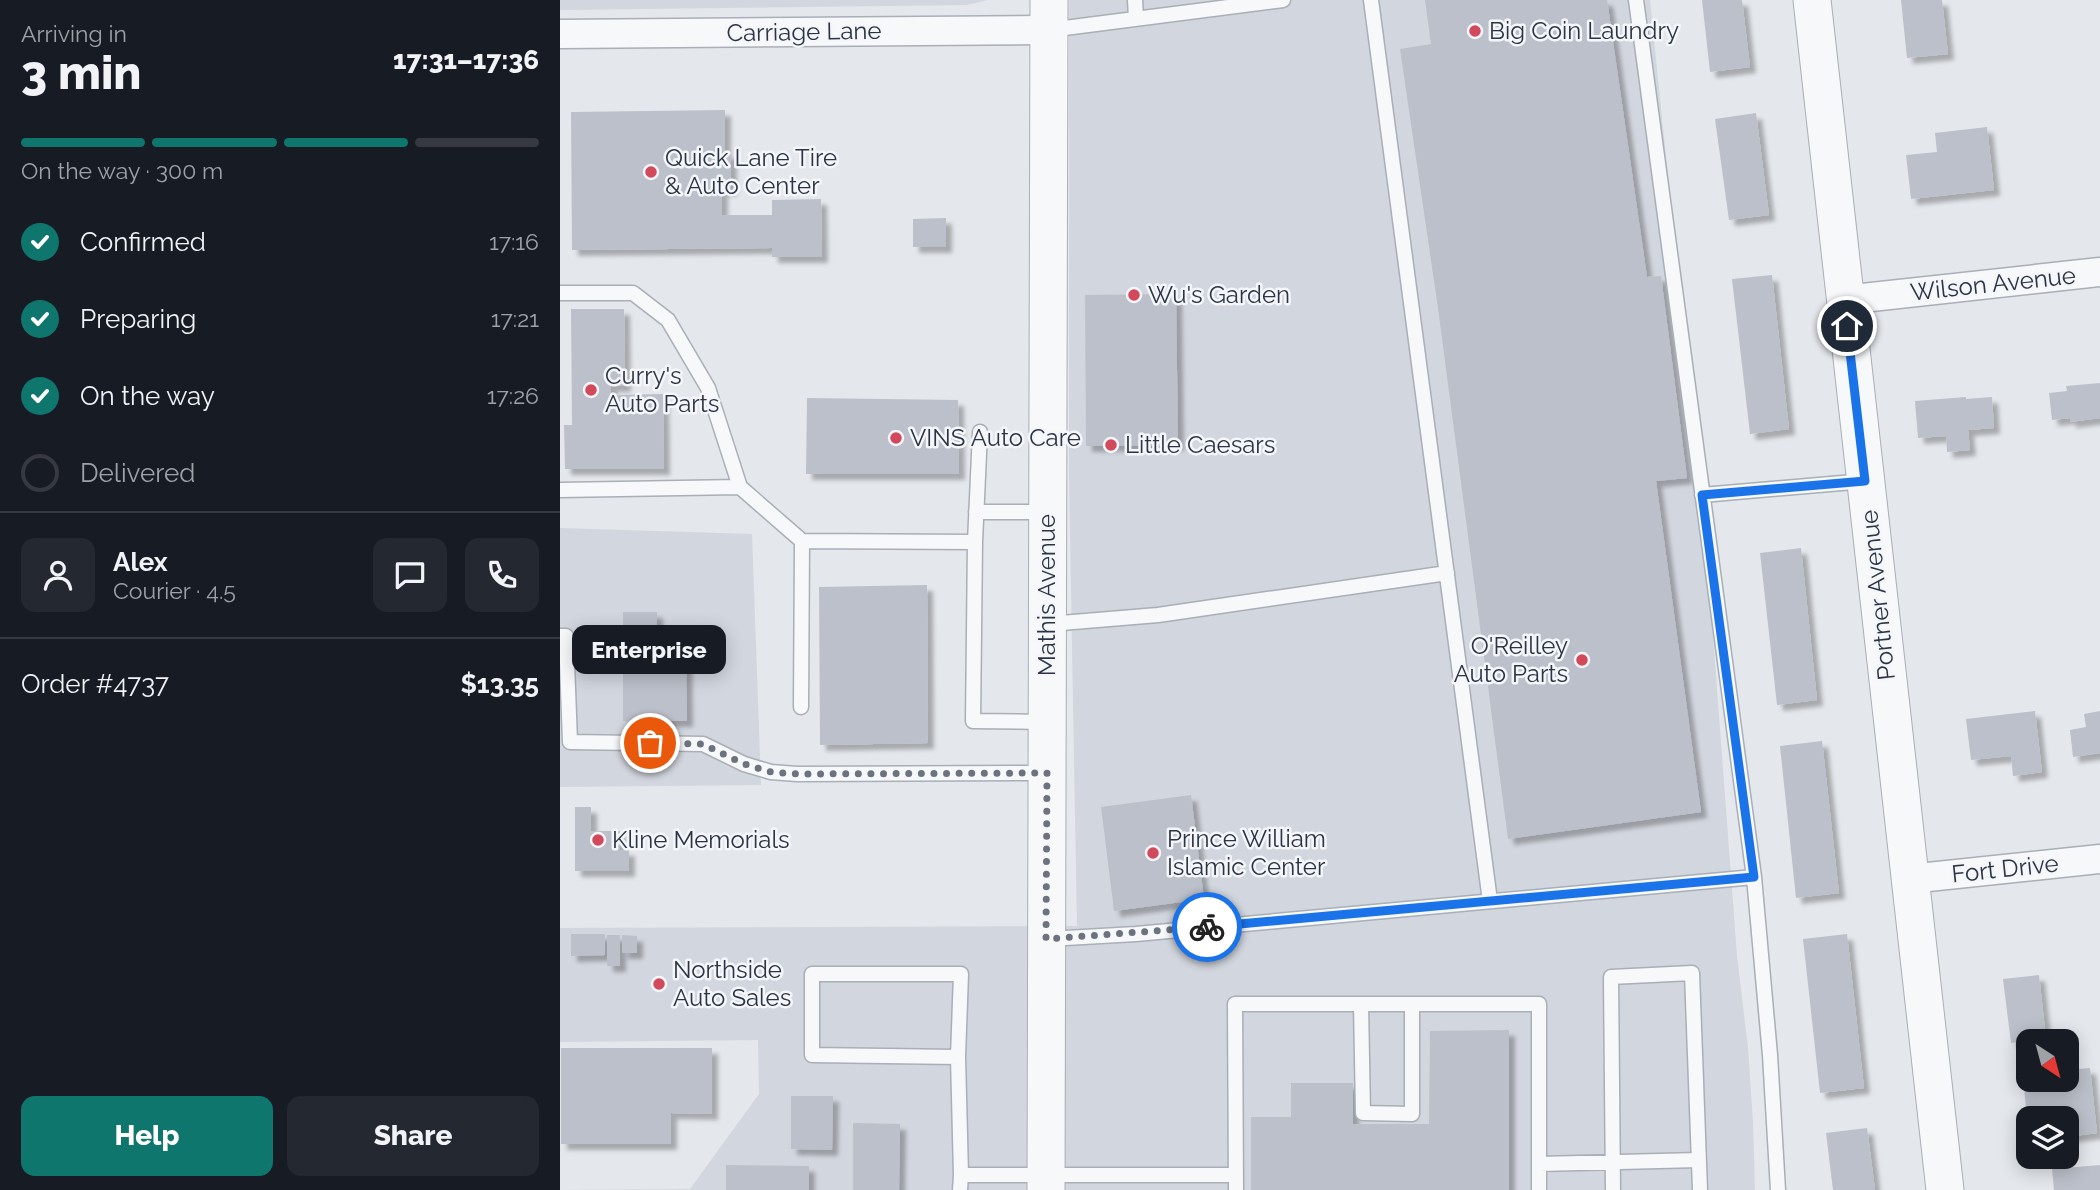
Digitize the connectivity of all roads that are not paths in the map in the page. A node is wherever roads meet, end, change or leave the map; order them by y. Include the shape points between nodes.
1 (1135, 0) edge
2 (1283, 0) edge
3 (1371, 0) edge
4 (1636, 0) edge
5 (1812, 0) edge
6 (1049, 15) edge
7 (1136, 18) junction
8 (560, 34) edge
9 (2100, 272) edge
10 (560, 293) edge
11 (1844, 300) junction
12 (980, 432) dead end
13 (1865, 481) junction
14 (740, 487) junction
15 (560, 490) edge
16 (1702, 495) junction
17 (976, 512) junction
18 (1048, 512) junction
19 (802, 541) junction
20 (975, 542) junction
21 (1447, 573) junction
22 (1047, 624) junction
23 (560, 636) edge
24 (800, 707) dead end
25 (1047, 722) junction
26 (1047, 773) junction
27 (2100, 859) edge
28 (1754, 877) junction
29 (1909, 880) junction
30 (1490, 901) junction
31 (1046, 939) junction
32 (1361, 1004) junction
33 (1412, 1004) junction
34 (958, 1057) junction
35 (1699, 1160) junction
36 (1613, 1162) junction
37 (1539, 1164) junction
38 (961, 1175) junction
39 (1236, 1175) junction
40 (1046, 1182) edge
41 (960, 1190) edge
42 (1236, 1190) edge
43 (1539, 1190) edge
44 (1613, 1190) edge
45 (1700, 1190) edge
46 (1779, 1190) edge
47 (1945, 1190) edge

1 - 7 lane
2 - 7 lane
3 - 21 lane
4 - 16 lane
5 - 11 street, Portner Avenue
6 - 7 lane
6 - 8 street, Carriage Lane
6 - 18 street, Mathis Avenue
9 - 11 street, Wilson Avenue
10 - 14 lane via 633,293 668,320 708,388
11 - 13 street, Portner Avenue
12 - 17 lane
13 - 16 lane
13 - 29 street, Portner Avenue
14 - 15 lane
14 - 19 lane
16 - 28 lane
17 - 18 lane
17 - 20 lane
18 - 22 street, Mathis Avenue
19 - 20 lane
19 - 24 lane
20 - 25 lane via 973,721
21 - 22 lane via 1158,615
21 - 30 lane
22 - 25 street, Mathis Avenue
23 - 26 lane via 566,636 569,741 703,744 744,764 797,774
25 - 26 street, Mathis Avenue
26 - 31 street, Mathis Avenue
27 - 29 street, Fort Drive
28 - 30 lane
28 - 46 lane
29 - 47 street, Portner Avenue
30 - 31 lane
31 - 40 street, Mathis Avenue
32 - 33 lane
32 - 33 lane via 1363,1113 1400,1114 1412,1114
32 - 39 lane via 1235,1004
33 - 37 lane via 1539,1004
34 - 34 lane via 961,974 812,974 812,1055
34 - 38 lane
35 - 36 lane
35 - 36 lane via 1692,973 1611,977
35 - 45 lane
36 - 37 lane
36 - 44 lane
37 - 43 lane
38 - 40 lane
38 - 41 lane
39 - 40 lane
39 - 42 lane

